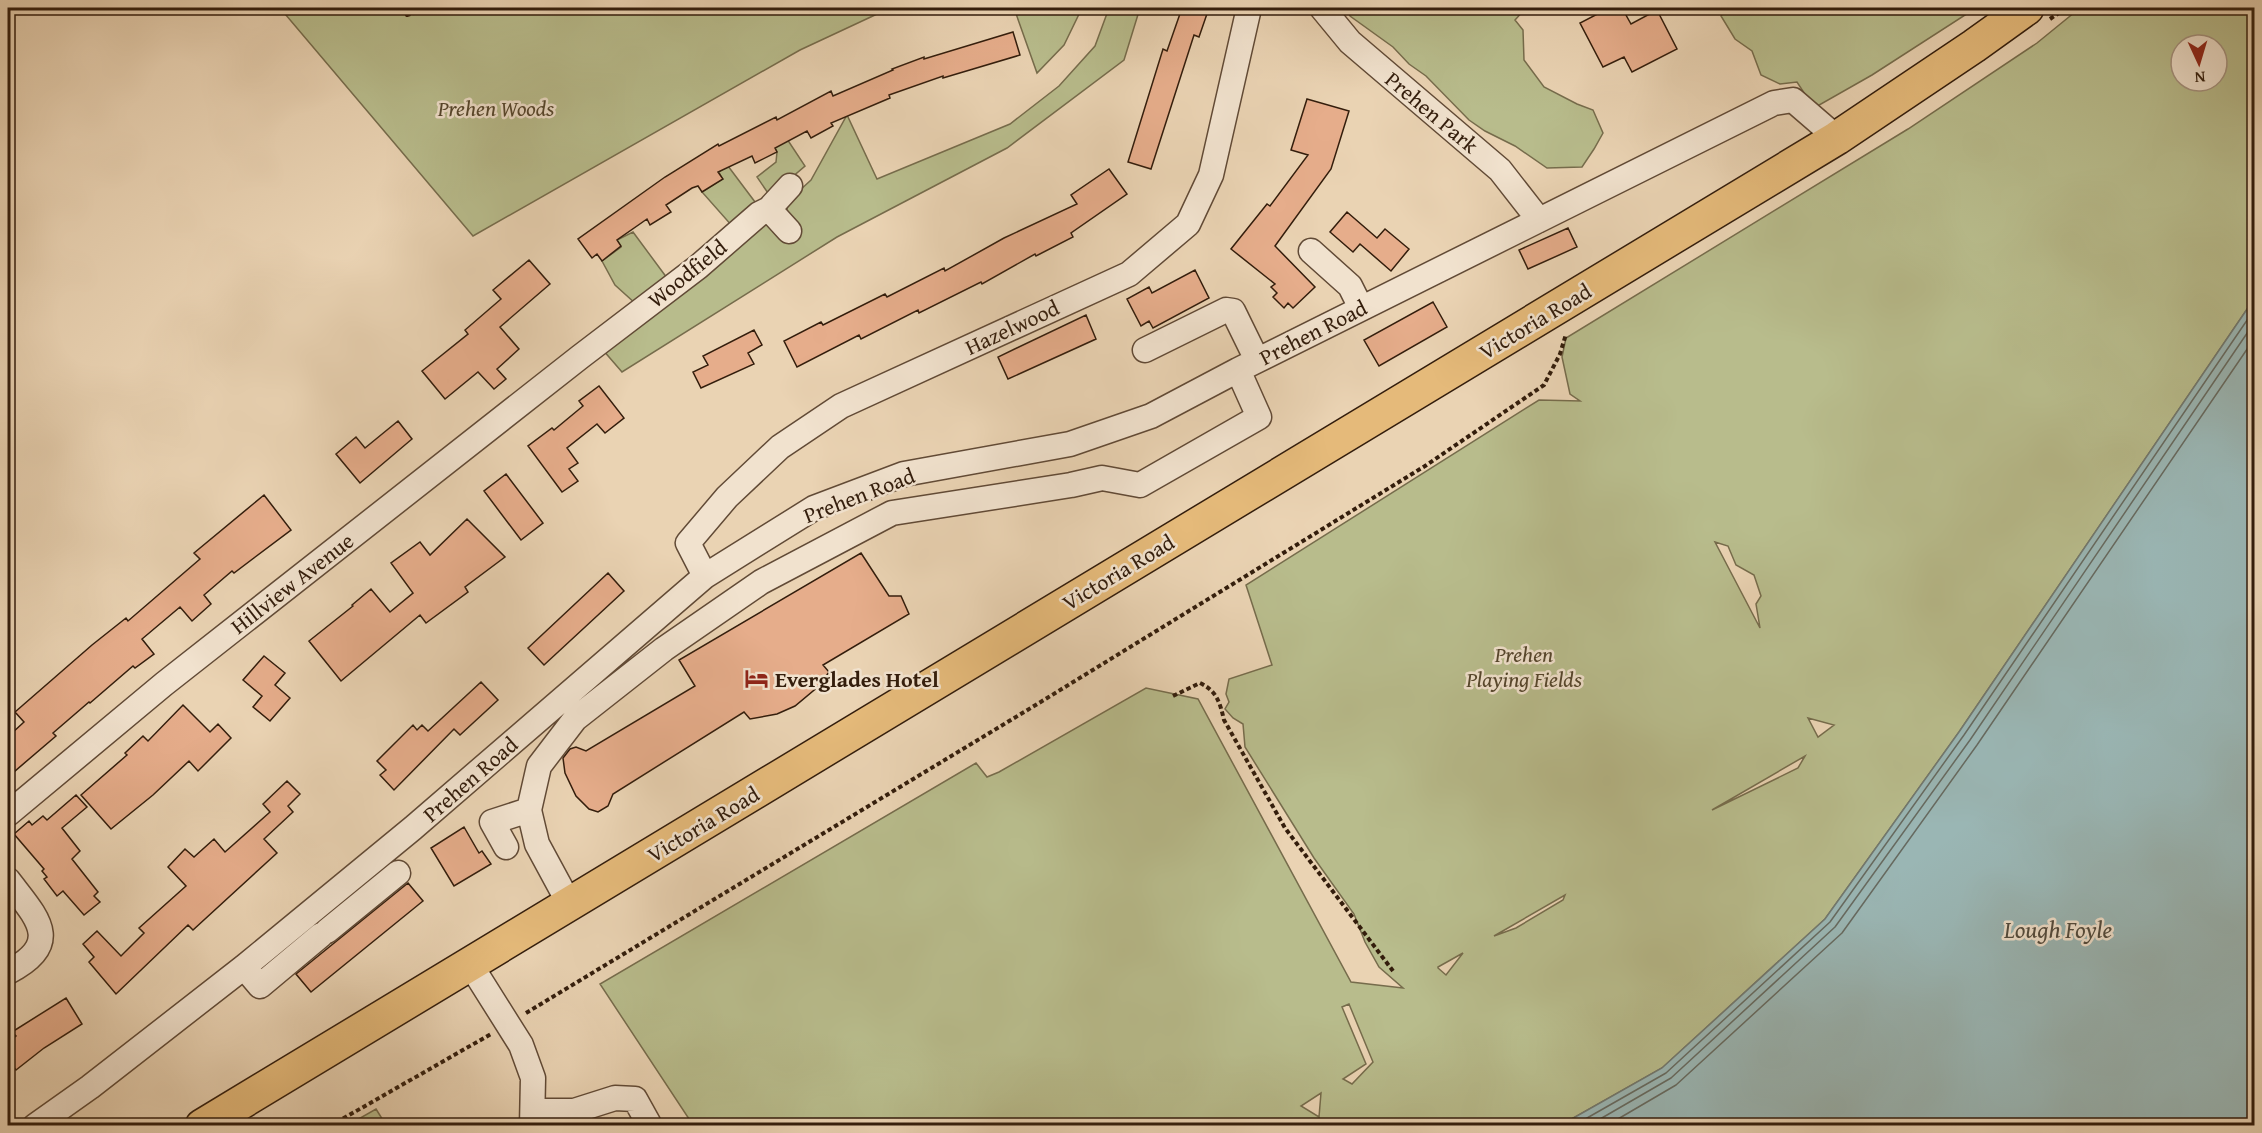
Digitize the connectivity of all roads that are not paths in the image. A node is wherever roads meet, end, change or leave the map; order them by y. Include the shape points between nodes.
1 (1250, 8) edge
2 (1322, 8) edge
3 (2037, 14) edge
4 (1837, 138) junction
5 (790, 186) dead end
6 (769, 209) junction
7 (1539, 220) junction
8 (789, 231) dead end
9 (1311, 250) dead end
10 (1361, 308) junction
11 (1145, 350) dead end
12 (580, 357) joint
13 (1248, 365) junction
14 (705, 576) junction
15 (529, 810) junction
16 (8, 814) edge
17 (506, 847) dead end
18 (368, 865) junction
19 (8, 880) edge
20 (324, 901) junction
21 (570, 905) junction
22 (329, 929) junction
23 (286, 933) junction
24 (301, 952) junction
25 (470, 964) junction
26 (244, 968) junction
27 (8, 972) edge
28 (533, 1118) edge
29 (35, 1125) edge
30 (202, 1125) edge
31 (650, 1125) edge

1 - 14 street, Hazelwood via 1212,176 1188,224 1129,274 841,406 780,447 727,496 688,543
2 - 7 street, Prehen Park via 1350,42 1500,170
3 - 4 highway, Victoria Road via 1974,46
4 - 7 street, Prehen Road via 1793,100 1774,103
4 - 21 highway, Victoria Road
5 - 6 street, Woodfield
6 - 8 street
6 - 12 street, Woodfield
7 - 10 street, Prehen Road
9 - 10 street via 1350,286
10 - 13 street, Prehen Road
11 - 13 street via 1226,310 1233,311
12 - 16 street, Hillview Avenue via 164,684
13 - 14 street, Prehen Road via 1151,416 1070,444 904,474 814,508
13 - 15 street via 1259,417 1140,485 1101,478 892,513 761,582 664,648 575,719 539,766
14 - 18 street, Prehen Road
15 - 17 street via 492,822
15 - 21 street via 537,844
18 - 20 street, Prehen Road
18 - 22 street via 391,879
19 - 27 street via 36,918 42,935 36,952
20 - 22 street
20 - 23 street, Prehen Road
21 - 25 highway, Victoria Road
22 - 24 street
23 - 24 street
23 - 26 street, Prehen Road
24 - 26 street via 260,986
25 - 28 street via 521,1045 533,1078
25 - 30 highway, Victoria Road
26 - 29 street, Prehen Road
28 - 31 street via 615,1098 635,1100

